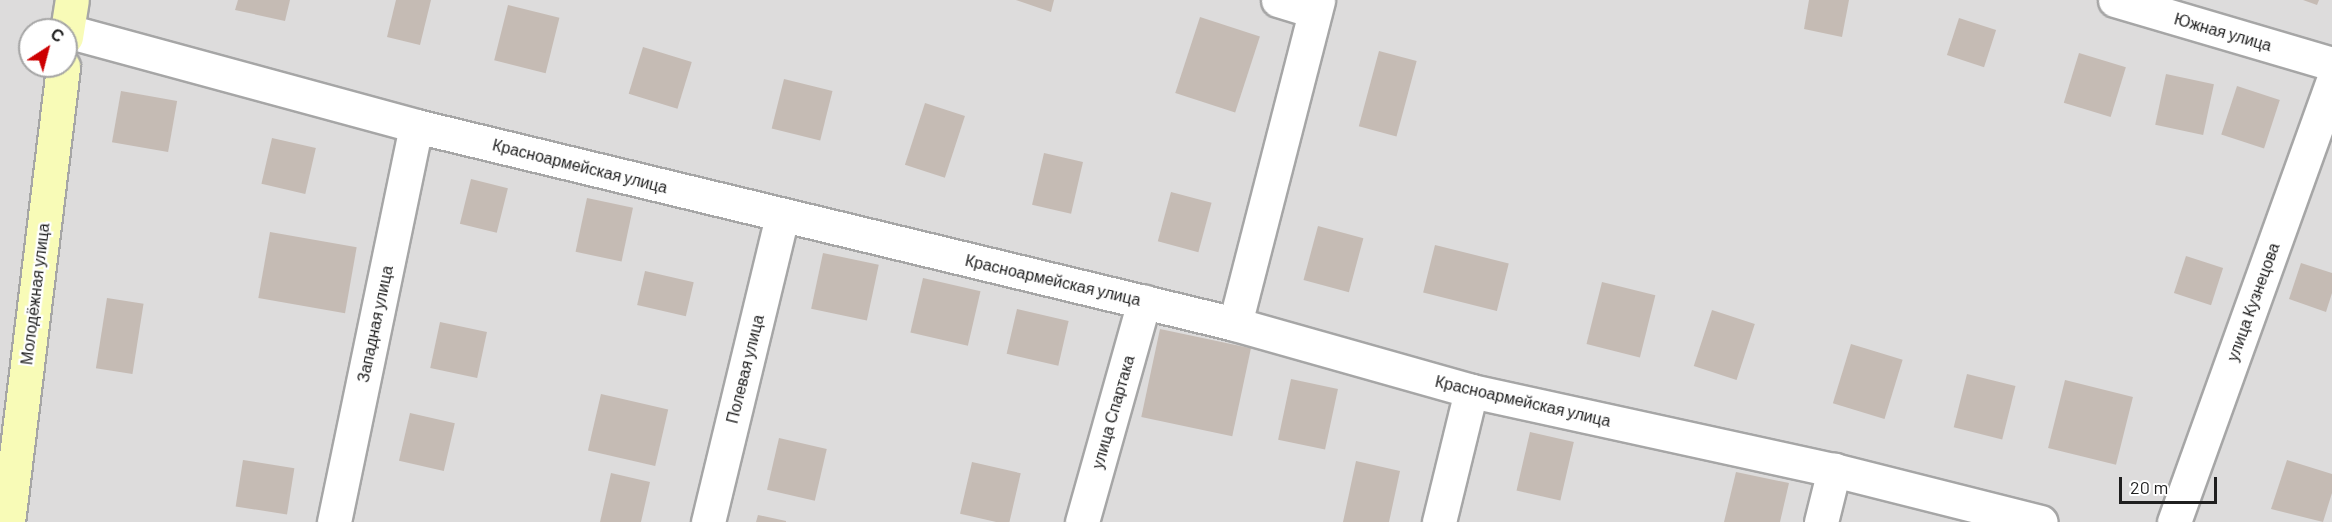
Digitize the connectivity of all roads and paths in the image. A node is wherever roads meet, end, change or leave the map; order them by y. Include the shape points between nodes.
1 (72, 0) edge
2 (1278, 0) edge
3 (2115, 0) edge
4 (1316, 6) edge
5 (69, 18) edge
6 (78, 34) edge
7 (2332, 64) edge
8 (62, 78) edge
9 (2332, 82) edge
10 (416, 126) junction
11 (782, 216) junction
12 (1144, 302) junction
13 (1235, 324) junction
14 (1471, 391) junction
15 (1834, 470) junction
16 (8, 522) edge
17 (334, 522) edge
18 (708, 522) edge
19 (1083, 522) edge
20 (1439, 522) edge
21 (1821, 522) edge
22 (2041, 522) edge
23 (2174, 522) edge

1 - 5 street
2 - 4 street
3 - 7 street, Южная улица
4 - 13 street
6 - 10 street, Красноармейская улица
8 - 16 street, Молодёжная улица
9 - 23 street, улица Кузнецова
10 - 11 street, Красноармейская улица
10 - 17 street, Западная улица
11 - 12 street, Красноармейская улица
11 - 18 street, Полевая улица
12 - 13 street, Красноармейская улица
12 - 19 street, улица Спартака
13 - 14 street, Красноармейская улица
14 - 15 street, Красноармейская улица
14 - 20 street
15 - 21 street
15 - 22 street, Красноармейская улица

